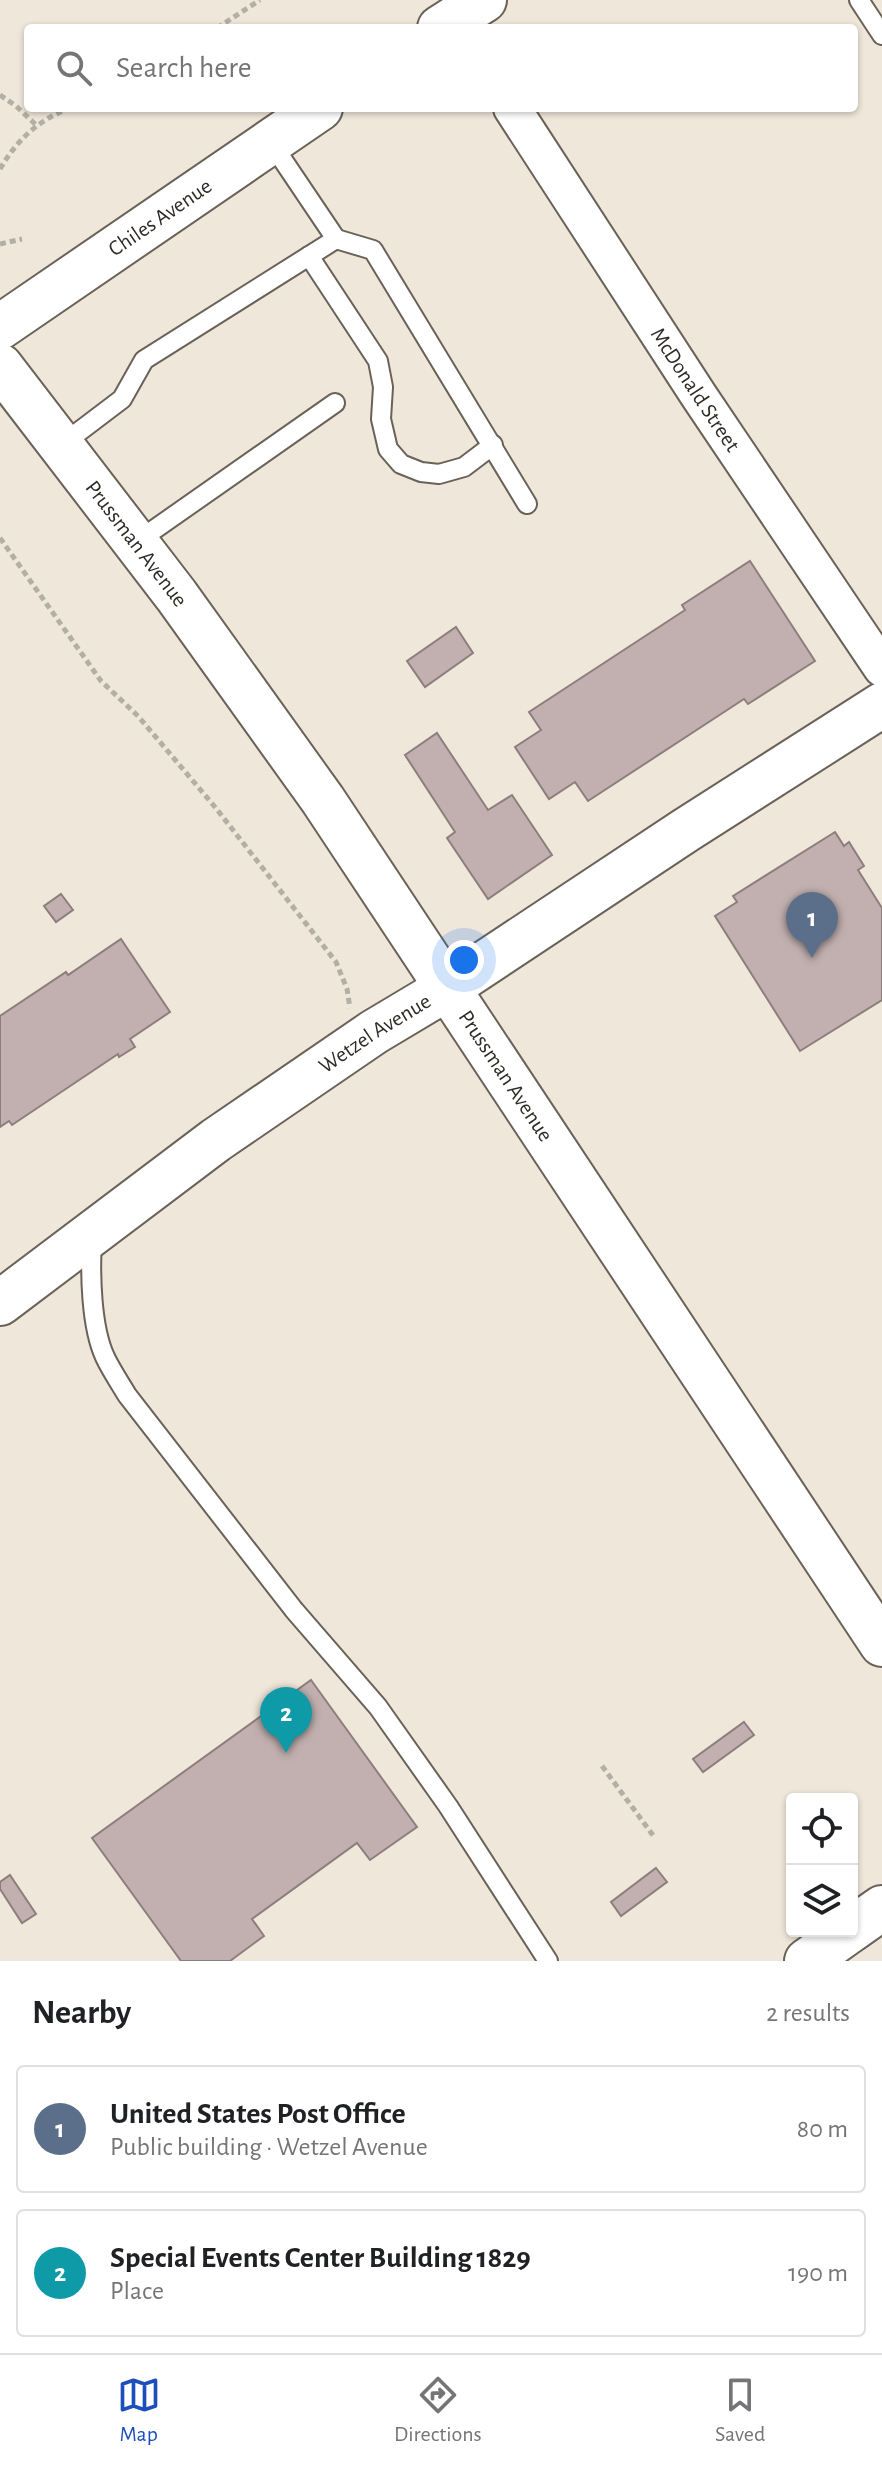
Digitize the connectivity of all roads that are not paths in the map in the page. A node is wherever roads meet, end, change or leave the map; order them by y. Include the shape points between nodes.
1 (859, 0) edge
2 (882, 35) edge
3 (314, 112) edge
4 (515, 112) edge
5 (270, 141) junction
6 (336, 239) junction
7 (309, 256) junction
8 (0, 327) edge
9 (0, 366) edge
10 (335, 403) dead end
11 (493, 445) junction
12 (60, 446) junction
13 (527, 504) dead end
14 (135, 543) junction
15 (882, 668) edge
16 (882, 705) edge
17 (446, 989) junction
18 (92, 1233) junction
19 (0, 1303) edge
20 (882, 1644) edge
21 (882, 1908) edge
22 (858, 1925) edge
23 (841, 1937) edge
24 (548, 1961) edge
25 (807, 1961) edge

1 - 2 lane
3 - 5 street, Chiles Avenue
4 - 15 street, McDonald Street
5 - 6 lane
5 - 8 street, Chiles Avenue
6 - 7 lane
6 - 11 lane via 373,250
7 - 11 lane via 378,361 381,419 388,449 401,464 439,474 464,467
7 - 12 lane via 144,360 122,399
9 - 12 street, Prussman Avenue
10 - 14 lane
11 - 13 lane
12 - 14 street, Prussman Avenue
14 - 17 street, Prussman Avenue via 323,800
16 - 17 street, Wetzel Avenue
17 - 18 street, Wetzel Avenue via 216,1140
17 - 20 street, Prussman Avenue
18 - 19 street, Wetzel Avenue
18 - 24 lane via 98,1335 127,1395 294,1610 378,1707
21 - 22 street
23 - 25 street

